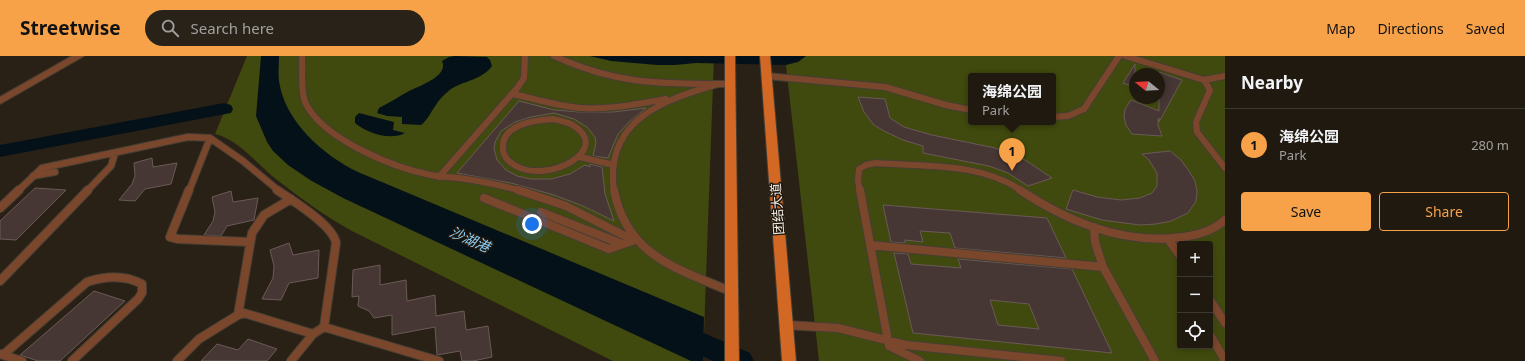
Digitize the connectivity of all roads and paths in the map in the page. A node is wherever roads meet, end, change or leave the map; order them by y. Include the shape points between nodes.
1 (79, 56) edge
2 (302, 56) edge
3 (525, 56) edge
4 (554, 56) edge
5 (730, 56) edge
6 (765, 56) edge
7 (1119, 56) edge
8 (1125, 56) edge
9 (767, 74) junction
10 (1225, 76) edge
11 (1204, 80) junction
12 (724, 84) junction
13 (512, 94) junction
14 (676, 97) junction
15 (0, 101) edge
16 (968, 109) edge
17 (1056, 117) edge
18 (210, 138) junction
19 (115, 153) junction
20 (580, 157) junction
21 (614, 165) junction
22 (1225, 168) edge
23 (55, 172) dead end
24 (33, 176) junction
25 (439, 177) junction
26 (484, 198) dead end
27 (291, 199) junction
28 (0, 208) edge
29 (541, 212) dead end
30 (1225, 220) edge
31 (1094, 227) junction
32 (1168, 239) junction
33 (635, 240) junction
34 (250, 242) junction
35 (622, 244) junction
36 (870, 245) junction
37 (1177, 252) edge
38 (1103, 267) junction
39 (0, 281) edge
40 (730, 291) junction
41 (1213, 305) edge
42 (238, 314) junction
43 (1225, 323) edge
44 (786, 325) junction
45 (324, 327) junction
46 (312, 334) junction
47 (1213, 340) edge
48 (888, 341) junction
49 (2, 355) edge
50 (1225, 360) edge
51 (22, 361) edge
52 (72, 361) edge
53 (177, 361) edge
54 (291, 361) edge
55 (436, 361) edge
56 (732, 361) edge
57 (789, 361) edge
58 (920, 361) edge
59 (1061, 361) edge
60 (1155, 361) edge

1 - 15 street
2 - 25 lane via 305,102 327,128 368,154 422,174
3 - 13 lane via 524,78
4 - 12 lane via 599,73 635,82
5 - 12 main road
6 - 9 main road, 团结大道
7 - 17 lane via 1084,109 1068,116
8 - 11 lane
9 - 16 lane via 886,87
9 - 44 main road, 团结大道
10 - 11 lane
11 - 22 lane via 1210,90 1196,122 1197,132
12 - 14 lane
12 - 40 main road
13 - 14 lane via 553,104 588,108
13 - 25 lane
14 - 21 lane via 650,110 627,130 617,148
18 - 19 lane via 188,137
18 - 27 lane
18 - 34 lane via 170,237
19 - 24 lane via 42,168
19 - 39 lane via 111,166
20 - 20 lane via 585,147 585,138 578,129 561,120 524,123 512,130 502,143 503,153 509,162 529,171 554,170 569,165
20 - 21 lane
21 - 33 lane via 614,192 623,218
23 - 24 lane
24 - 28 lane
25 - 33 lane via 531,193 584,214
26 - 35 lane via 610,249
27 - 34 lane via 264,215 252,233
27 - 45 lane via 328,227 335,236
29 - 35 lane
30 - 32 lane via 1207,232
31 - 32 lane via 1148,239
31 - 36 lane via 1048,208 1006,181 987,174 876,163 861,168 858,173
31 - 38 lane via 1095,242
32 - 37 lane
33 - 35 lane
33 - 40 lane via 660,260
34 - 42 lane
36 - 38 lane
36 - 48 lane
38 - 60 lane
40 - 56 main road
41 - 43 lane
42 - 46 lane
42 - 53 lane via 199,339
44 - 48 lane via 838,328
44 - 57 main road, 团结大道
45 - 46 lane
45 - 55 lane
46 - 54 lane
47 - 50 lane
48 - 58 lane via 889,346
48 - 59 lane
49 - 51 lane
49 - 52 lane via 87,282 106,277 142,284 142,293 138,299

